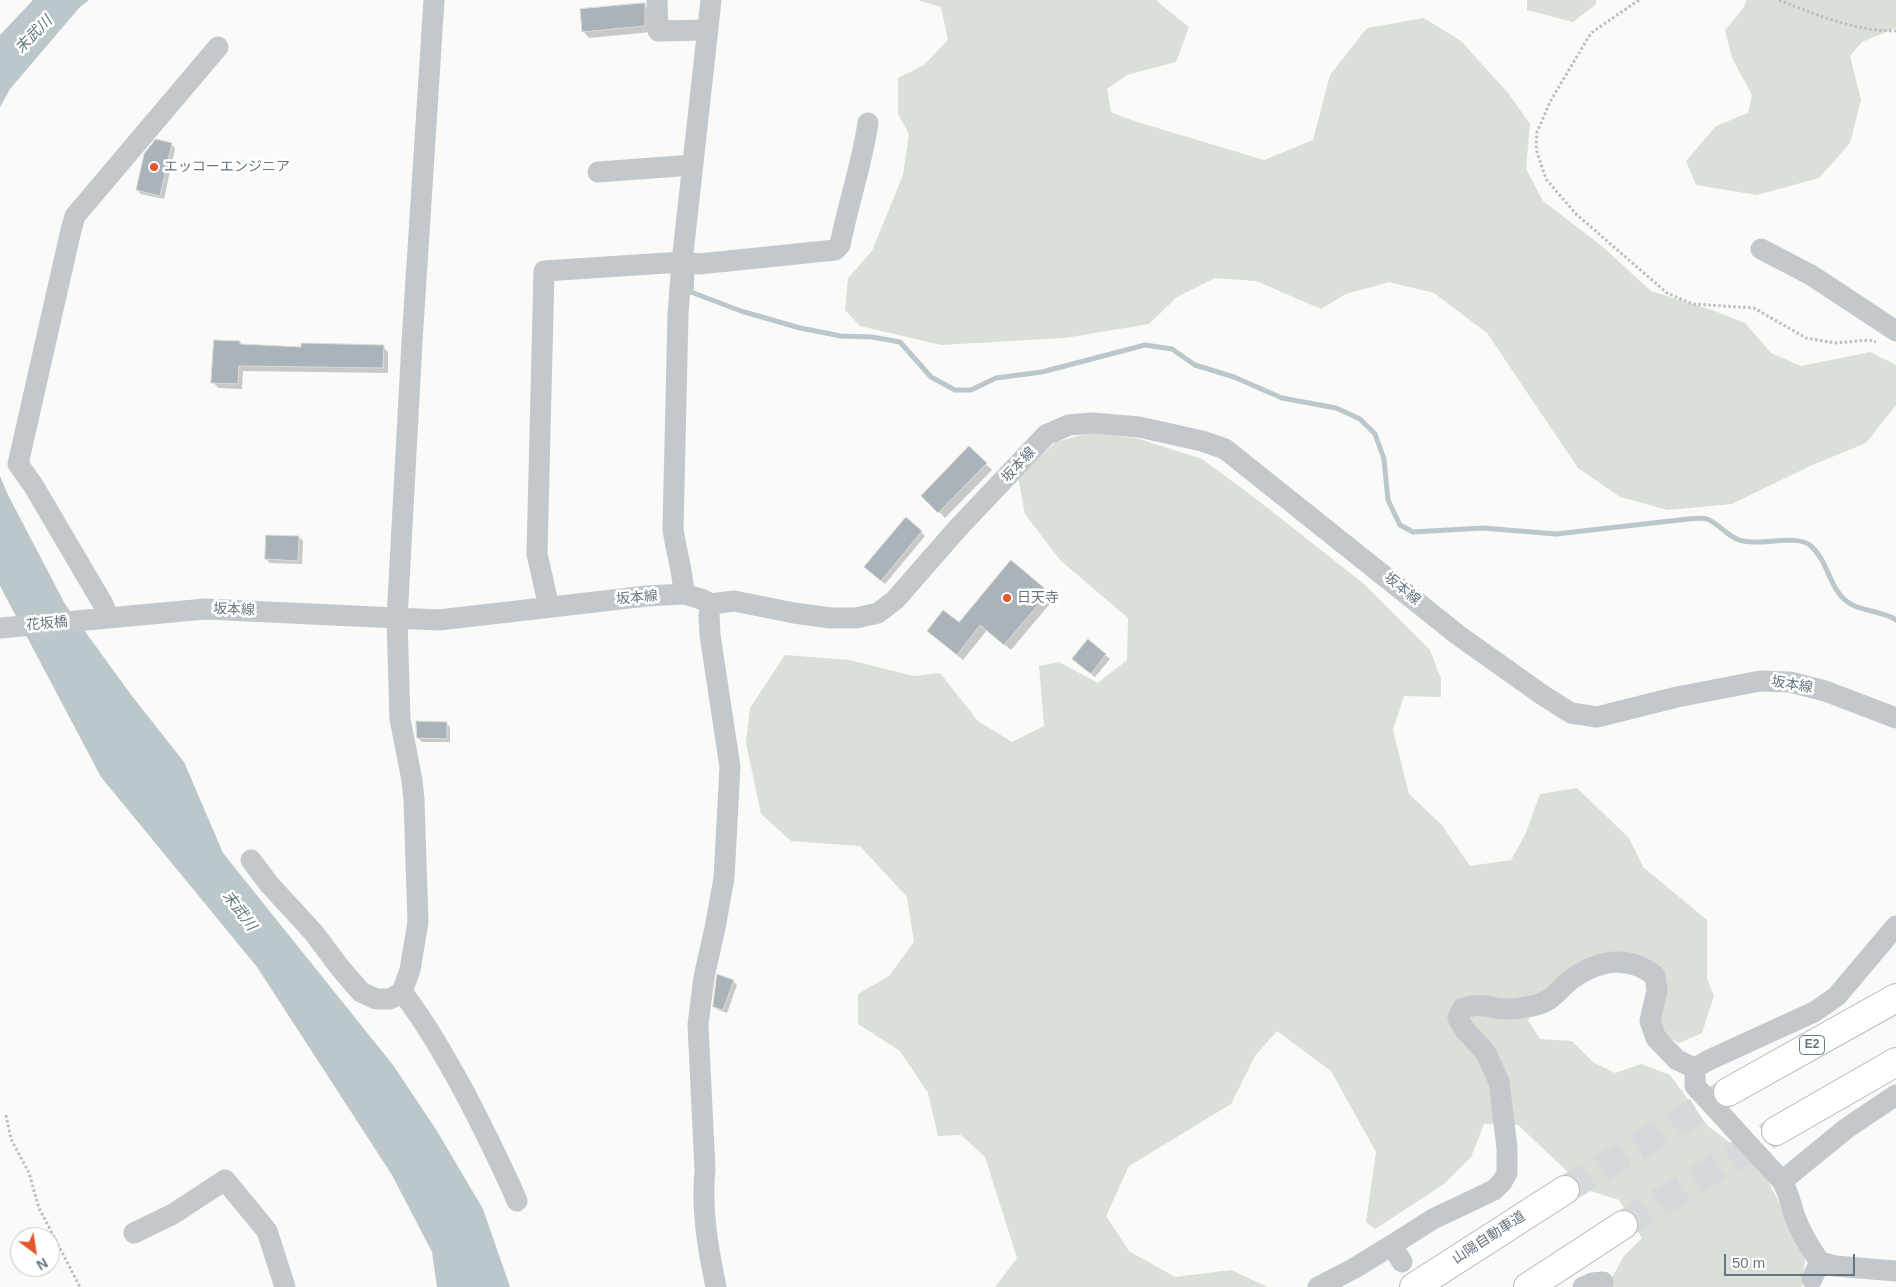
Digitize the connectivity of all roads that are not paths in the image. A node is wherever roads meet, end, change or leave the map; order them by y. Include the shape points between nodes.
1 (434, 0) edge
2 (657, 0) edge
3 (711, 0) edge
4 (708, 30) junction
5 (218, 47) dead end
6 (868, 122) dead end
7 (693, 165) junction
8 (598, 172) dead end
9 (1760, 249) dead end
10 (690, 263) junction
11 (1896, 331) edge
12 (684, 594) junction
13 (711, 604) junction
14 (548, 607) junction
15 (101, 619) junction
16 (397, 619) junction
17 (0, 628) edge
18 (1896, 718) edge
19 (251, 860) dead end
20 (1896, 926) edge
21 (402, 992) junction
22 (1896, 998) edge
23 (1896, 1062) edge
24 (1695, 1068) junction
25 (1728, 1092) tunnel mouth
26 (1896, 1095) edge
27 (1776, 1131) tunnel mouth
28 (1782, 1181) junction
29 (1565, 1190) tunnel mouth
30 (517, 1201) dead end
31 (1622, 1225) tunnel mouth
32 (134, 1233) dead end
33 (1896, 1271) edge
34 (284, 1287) edge
35 (716, 1287) edge
36 (1318, 1287) edge
37 (1414, 1287) edge
38 (1528, 1287) edge

1 - 16 street
2 - 4 street via 658,31
3 - 4 street
4 - 7 street
5 - 15 street via 75,216 18,464 104,604
6 - 10 street via 840,245 835,250
7 - 8 street
7 - 10 street
9 - 11 street via 1810,275
10 - 12 street via 678,314 673,529 684,579
10 - 14 street via 544,271 538,554
12 - 13 street, 坂本線
12 - 14 street, 坂本線
13 - 18 street, 坂本線 via 734,601 831,618 856,618 878,613 895,600 1046,435 1069,425 1092,423 1139,427 1225,449 1458,635 1571,713 1597,717 1760,681 1790,682 1825,691
13 - 35 street via 710,635 730,768 724,878 698,1025 704,1209
14 - 16 street, 坂本線 via 439,620
15 - 16 street, 坂本線 via 204,609
15 - 17 street, 花坂橋
16 - 21 street via 400,719 414,800 418,922 410,970
19 - 21 street via 361,992 376,999 390,999
20 - 24 street via 1837,996 1814,1012
21 - 30 street via 450,1065 493,1146
22 - 25 highway, E2
23 - 27 highway
24 - 28 street via 1695,1086
24 - 36 street via 1677,1060 1656,1038 1650,1021 1657,990 1655,976 1644,967 1620,961 1595,966 1572,979 1555,996 1535,1006 1509,1009 1475,1004 1464,1008 1458,1018 1486,1053 1499,1082 1507,1173 1494,1190 1433,1219 1397,1254 1353,1269
26 - 28 street via 1847,1128
28 - 33 street via 1789,1192 1795,1217 1810,1248 1816,1270 1834,1266
29 - 37 highway, 山陽自動車道
31 - 38 highway
32 - 34 street via 173,1214 225,1180 267,1231

